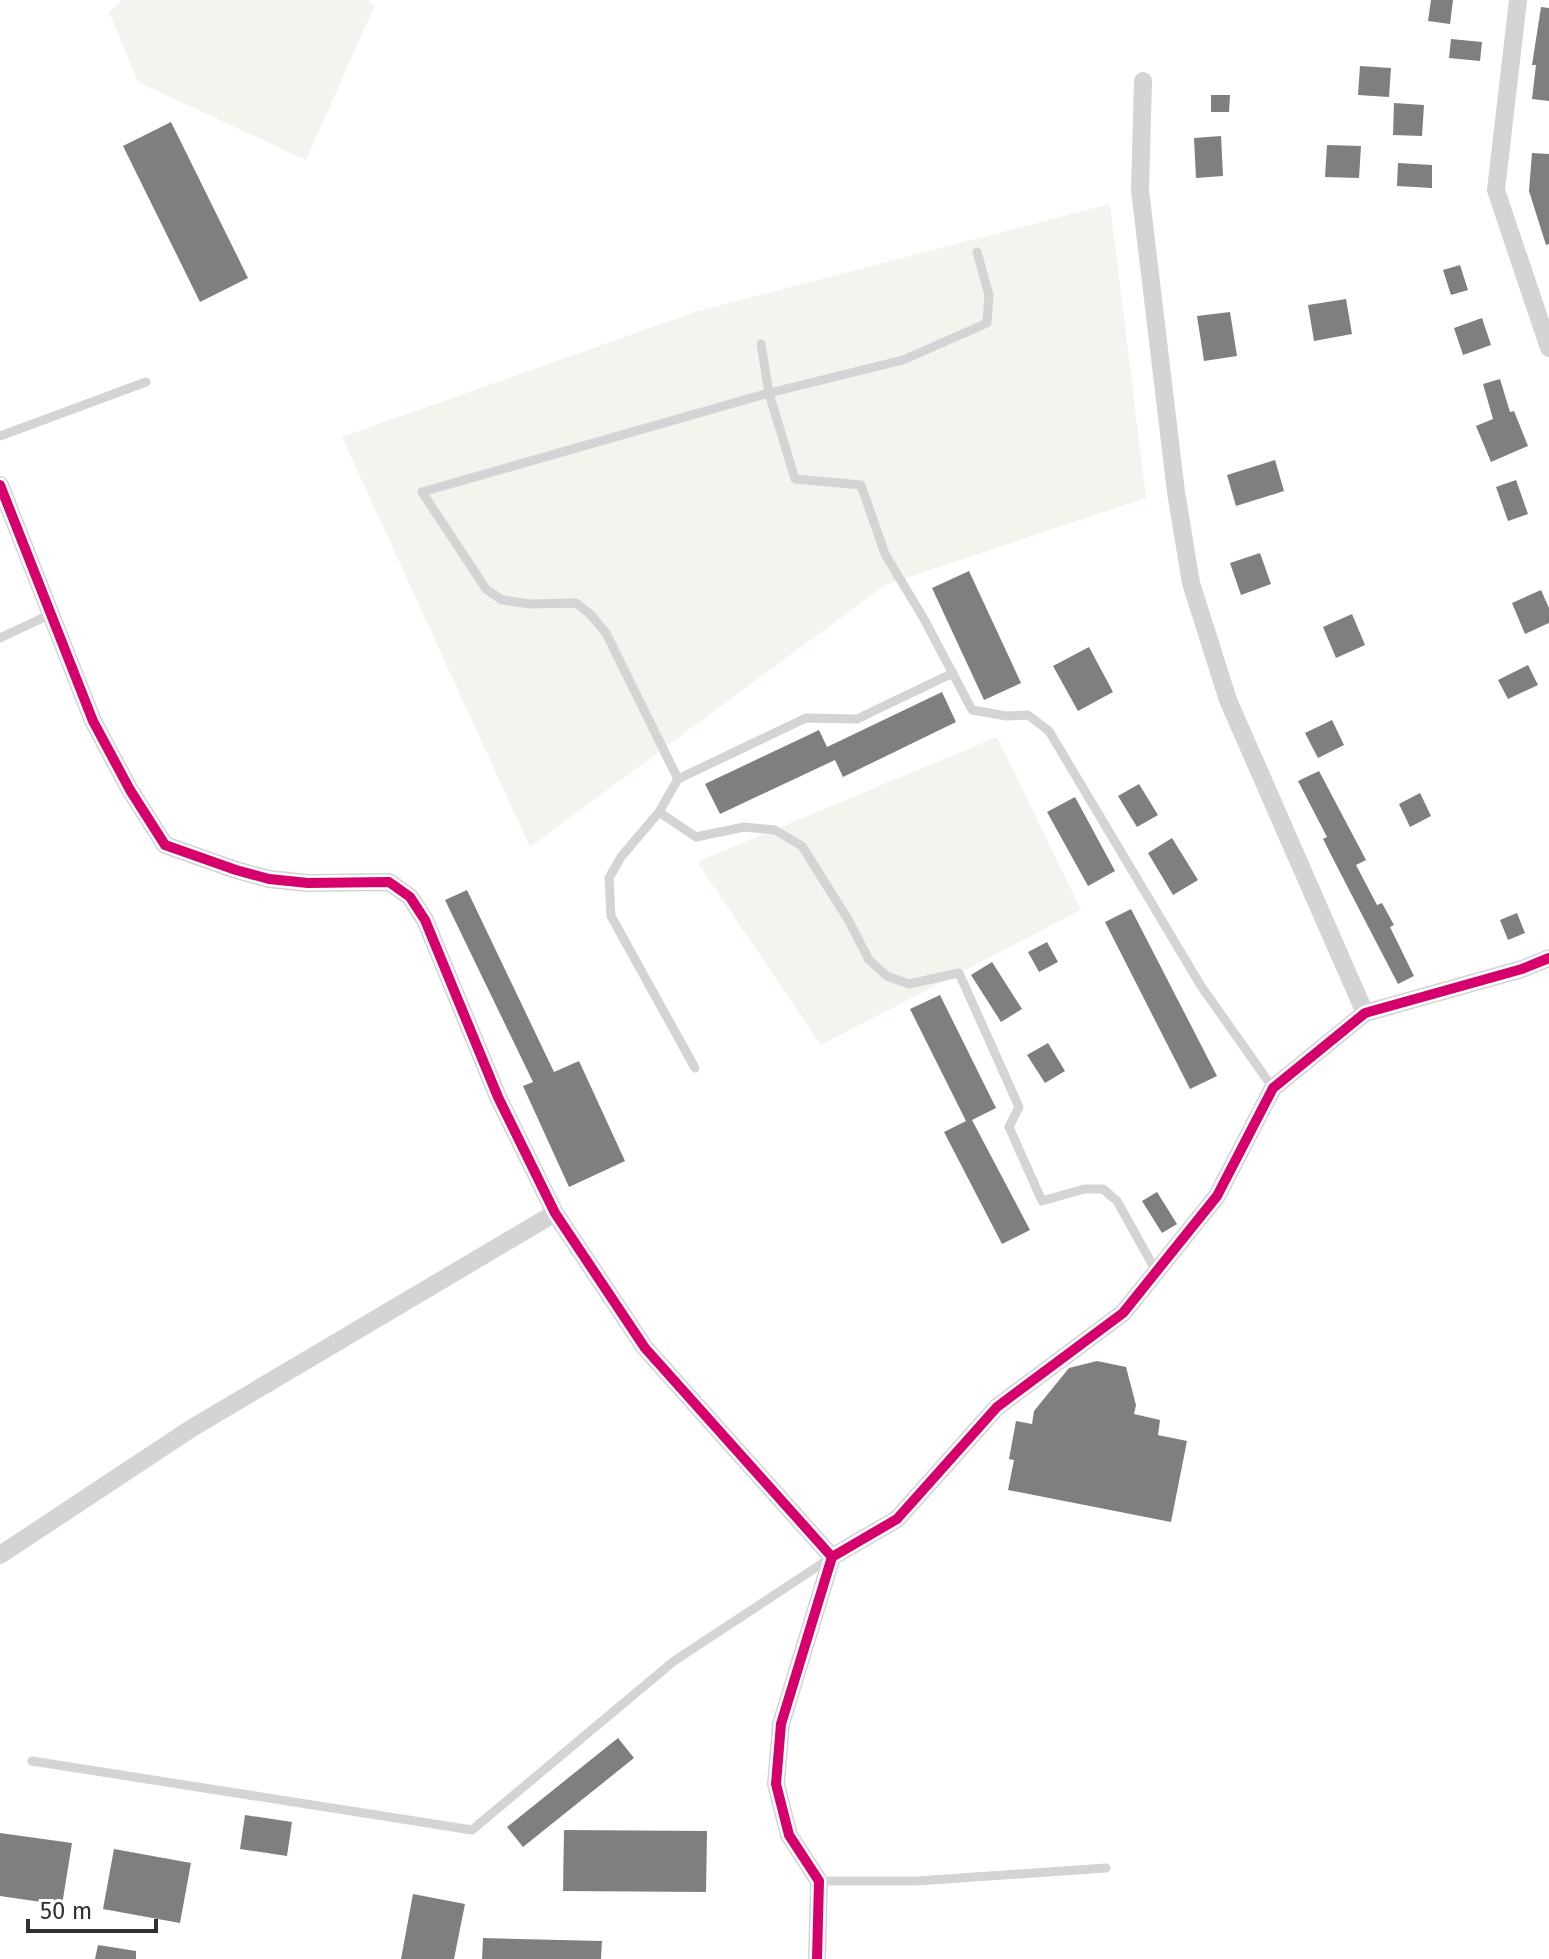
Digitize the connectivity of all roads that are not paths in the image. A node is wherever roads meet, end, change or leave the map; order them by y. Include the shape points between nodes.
1 (1518, 0) edge
2 (1143, 81) dead end
3 (977, 252) dead end
4 (761, 344) dead end
5 (1549, 348) edge
6 (146, 382) dead end
7 (769, 393) junction
8 (0, 436) edge
9 (0, 485) edge
10 (52, 614) junction
11 (0, 638) edge
12 (953, 673) junction
13 (678, 779) junction
14 (659, 812) junction
15 (1549, 958) edge
16 (1365, 1013) junction
17 (695, 1068) dead end
18 (1273, 1088) junction
19 (555, 1213) junction
20 (1156, 1271) junction
21 (0, 1555) edge
22 (832, 1557) junction
23 (32, 1761) dead end
24 (1106, 1868) dead end
25 (819, 1881) junction
26 (817, 1959) edge

1 - 5 street via 1496,190
2 - 16 street via 1140,190 1191,583 1228,700
3 - 7 lane via 989,295 987,323 903,360
4 - 7 lane
6 - 8 lane
7 - 12 lane via 795,479 861,485 885,554
7 - 13 lane via 422,492 486,589 502,600 576,603 590,614 606,633
9 - 10 street
10 - 11 lane
10 - 19 street via 93,721 165,845 269,879 389,882 410,897 425,920 498,1097
12 - 13 lane via 857,719 806,718
12 - 18 lane via 972,710 1028,715 1049,731 1201,986
13 - 14 lane
14 - 17 lane via 609,878 611,916
14 - 20 lane via 696,837 744,827 775,830 802,846 869,960 887,976 909,984 959,973 1019,1107 1009,1127 1042,1201 1103,1189 1117,1201
15 - 16 street
16 - 18 street
18 - 20 street via 1217,1196
19 - 21 street via 192,1428
19 - 22 street via 645,1348
20 - 22 street via 1123,1313 997,1407 897,1519
22 - 23 lane via 674,1661 472,1830
22 - 25 street via 781,1724 776,1784 789,1835
24 - 25 lane via 917,1881
25 - 26 street

